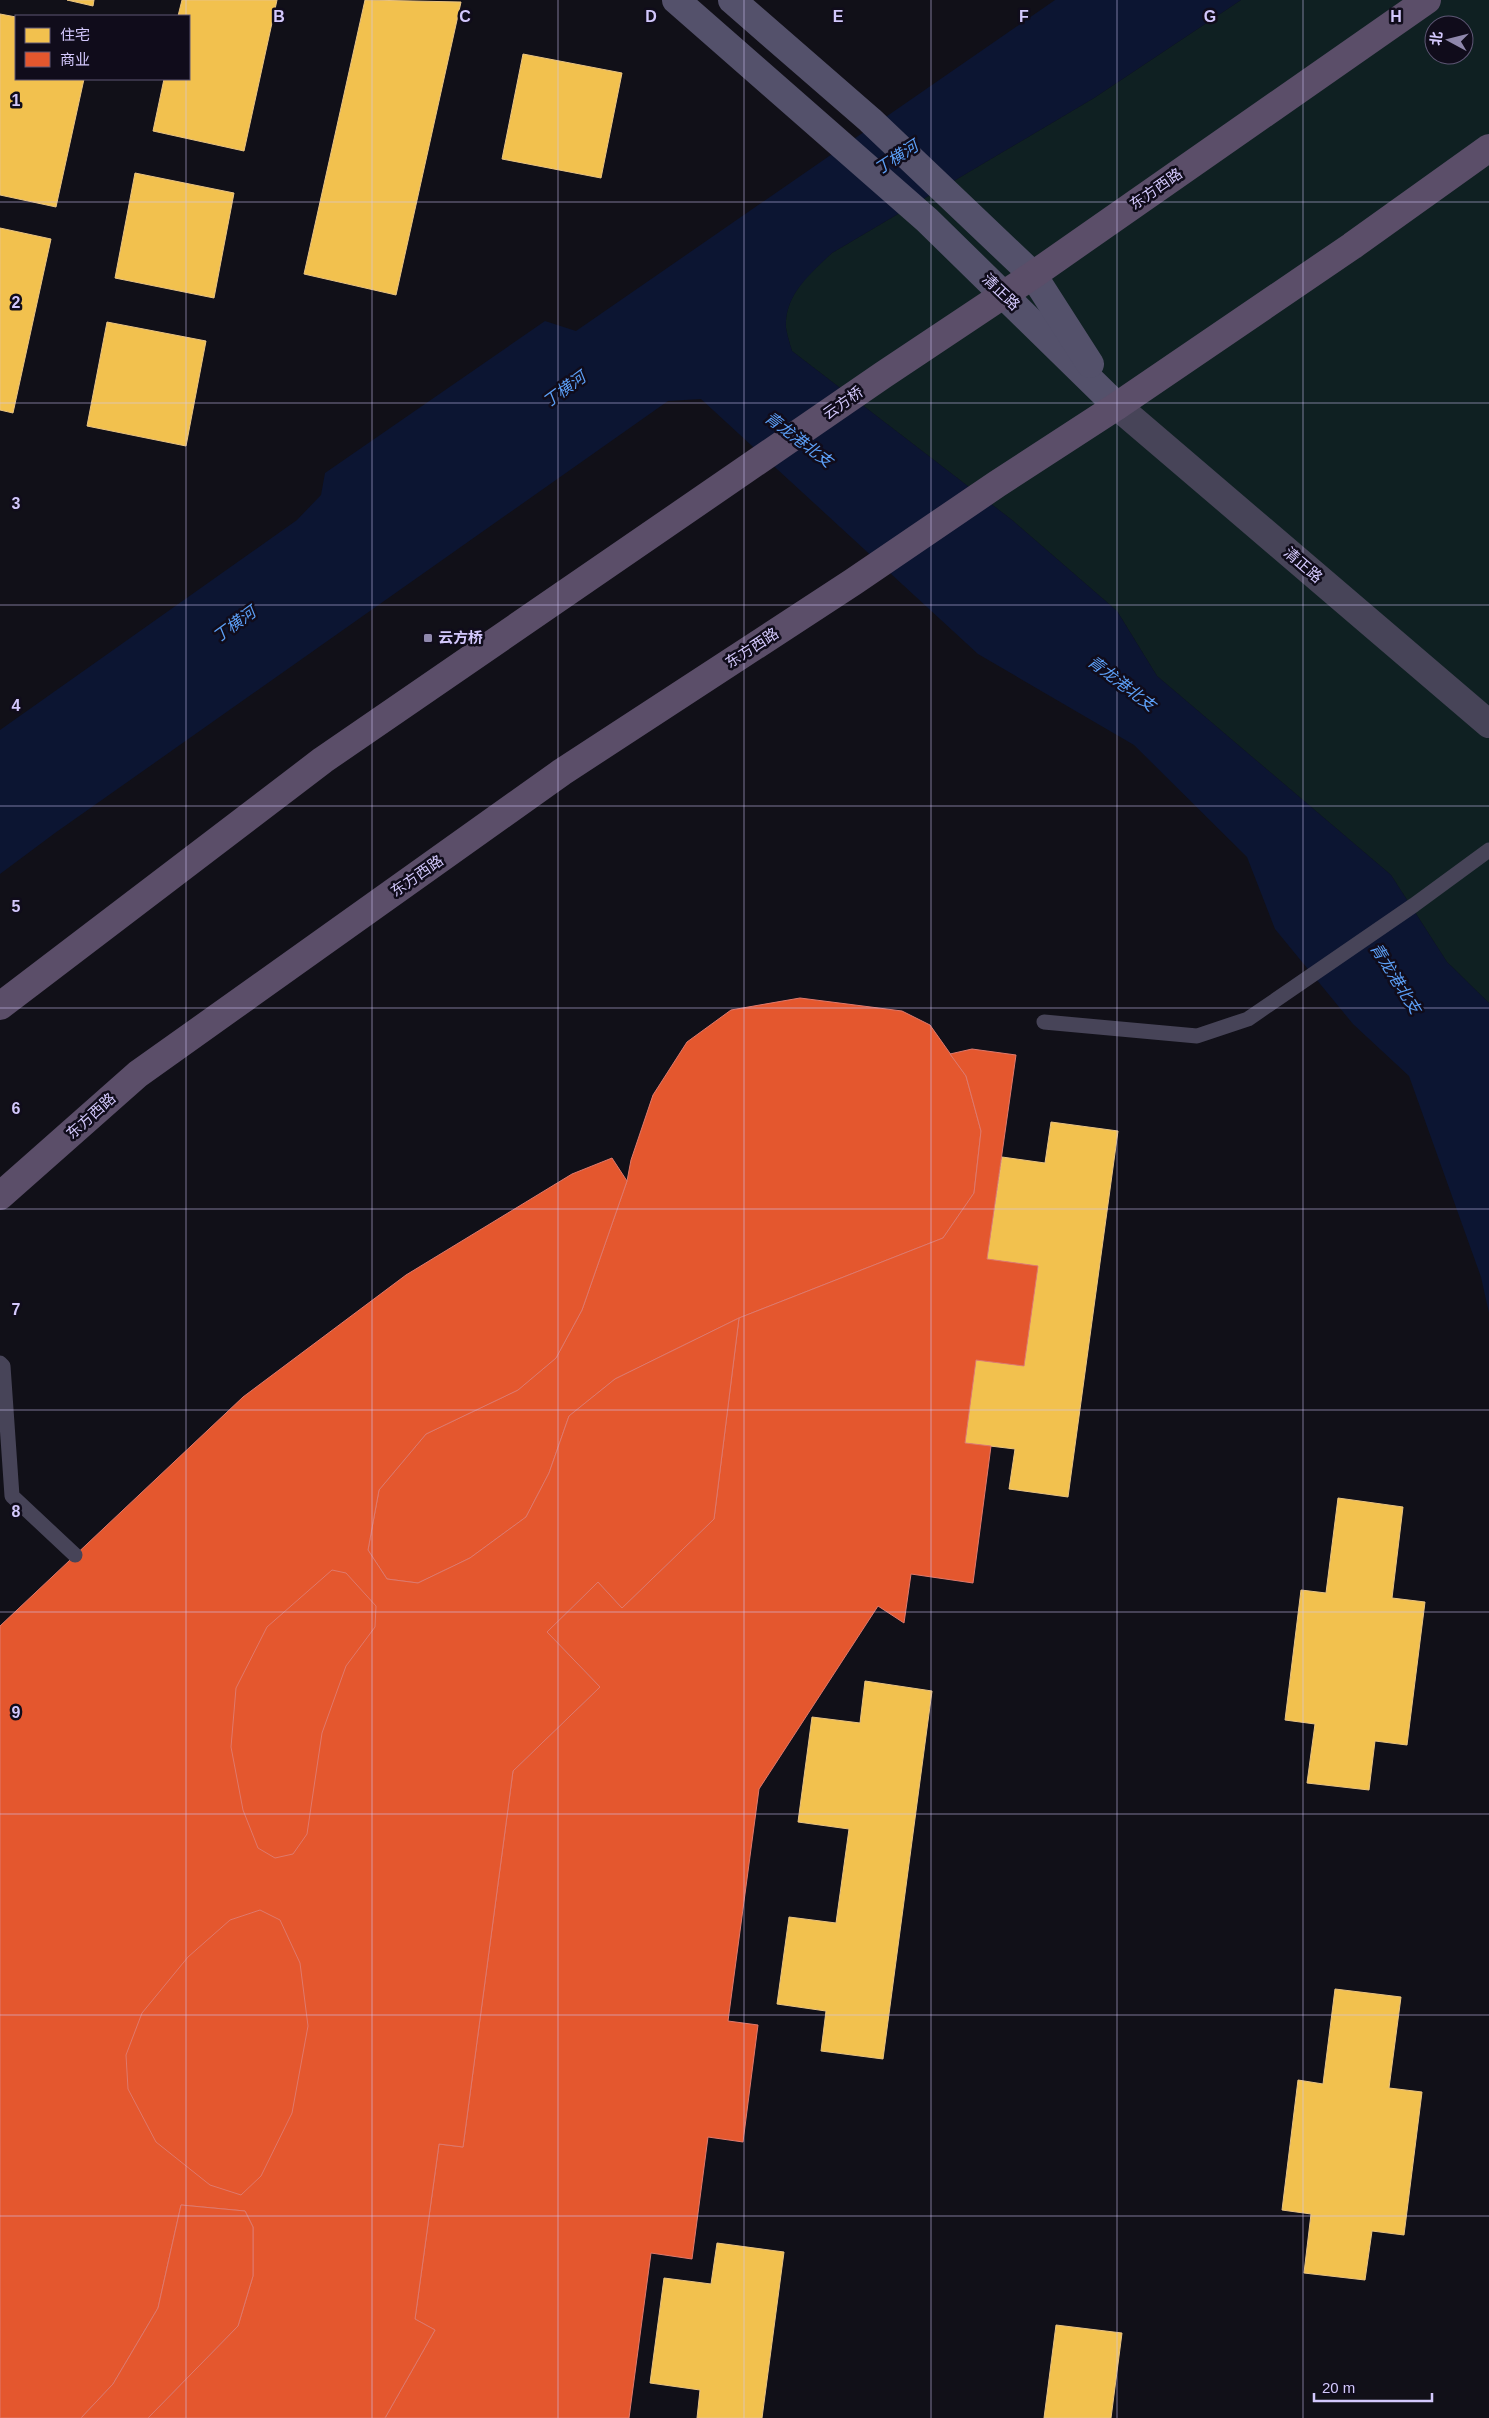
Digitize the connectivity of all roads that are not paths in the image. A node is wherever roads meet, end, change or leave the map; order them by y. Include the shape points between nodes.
1 (676, 0) edge
2 (732, 0) edge
3 (1427, 0) edge
4 (1489, 148) edge
5 (1033, 275) junction
6 (1002, 294) junction
7 (883, 375) joint
8 (1117, 406) junction
9 (1489, 724) edge
10 (1489, 850) edge
11 (0, 1006) edge
12 (1044, 1022) dead end
13 (0, 1196) edge
14 (0, 1363) edge
15 (75, 1555) dead end

1 - 6 street, 清正路 via 927,220
2 - 5 street, 清正路 via 870,120
3 - 5 main road, 东方西路
4 - 8 main road
5 - 6 main road, 东方西路
5 - 8 street, 清正路
6 - 7 main road, 东方西路
6 - 8 street, 清正路
7 - 11 main road, 云方桥 via 323,760
8 - 9 street, 清正路
8 - 13 main road, 东方西路 via 562,772 138,1074
10 - 12 lane via 1248,1019 1197,1036
14 - 15 lane via 12,1496

